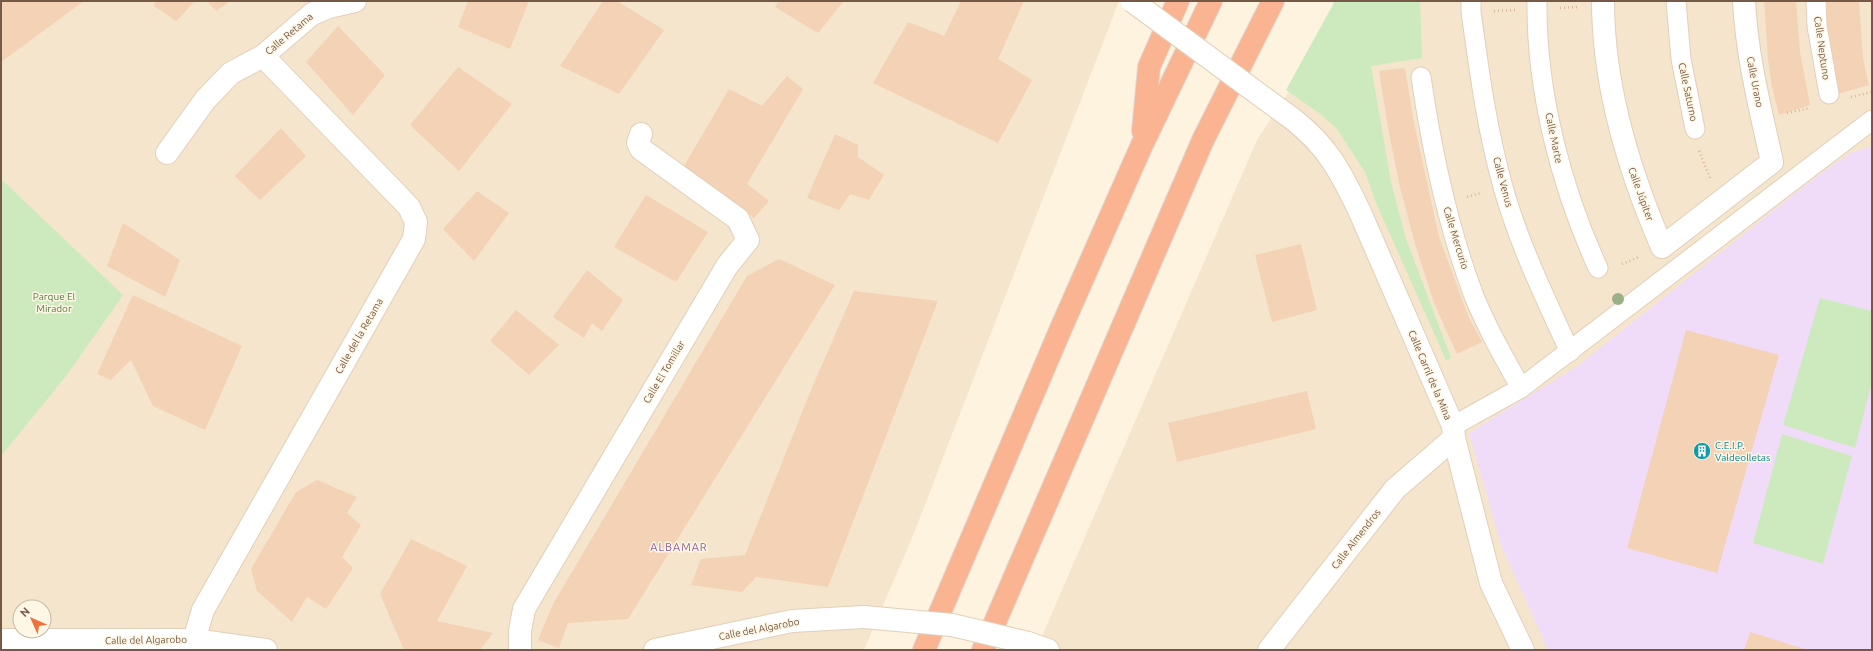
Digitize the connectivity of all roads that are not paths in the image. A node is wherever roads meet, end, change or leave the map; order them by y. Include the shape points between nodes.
1 (355, 1) edge
2 (1132, 1) edge
3 (1178, 1) edge
4 (1210, 1) edge
5 (1273, 1) edge
6 (1471, 1) edge
7 (1536, 1) edge
8 (1603, 1) edge
9 (1676, 1) edge
10 (1744, 1) edge
11 (1816, 1) edge
12 (263, 56) junction
13 (1421, 77) dead end
14 (1829, 94) road end
15 (1872, 120) edge
16 (1696, 129) road end
17 (641, 134) dead end
18 (1141, 147) junction
19 (168, 153) dead end
20 (1720, 203) joint
21 (1598, 268) road end
22 (1570, 352) junction
23 (1521, 388) junction
24 (1453, 432) junction
25 (1, 640) edge
26 (195, 645) edge
27 (1038, 646) edge
28 (266, 650) edge
29 (520, 650) edge
30 (655, 650) edge
31 (924, 650) edge
32 (983, 650) edge
33 (1269, 650) edge
34 (1523, 650) edge

1 - 12 street, Calle Retama via 312,14
2 - 24 street, Calle Carril de la Mina, bridge via 1294,120 1313,135 1326,150 1359,210
3 - 18 highway via 1149,67
4 - 18 highway
5 - 32 highway via 1203,140
6 - 22 street, Calle Venus via 1482,89 1503,187 1538,283
7 - 21 street, Calle Marte via 1541,62 1557,156 1582,232
8 - 20 street, Calle Júpiter via 1605,42 1618,119 1644,206 1662,248
9 - 16 street, Calle Saturno via 1681,59
10 - 20 street, Calle Urano via 1750,65 1772,162
11 - 14 street, Calle Neptuno via 1817,26
12 - 19 street, Calle Retama via 231,73 205,100
12 - 26 street, Calle del la Retama via 409,207 416,222 414,240 203,610
13 - 23 street, Calle Mercurio via 1445,203 1474,296
15 - 22 street
17 - 29 street, Calle El Tomillar via 638,143 641,149 738,219 748,240 727,266 524,609
18 - 31 highway
22 - 23 street
23 - 24 street
24 - 33 street, Calle Almendros via 1395,489
24 - 34 street, Calle Carril de la Mina via 1491,583
25 - 26 street, Calle del Algarobo
26 - 28 street, Calle del Algarobo
27 - 30 street, Calle del Algarobo, bridge via 952,624 864,617 792,621

